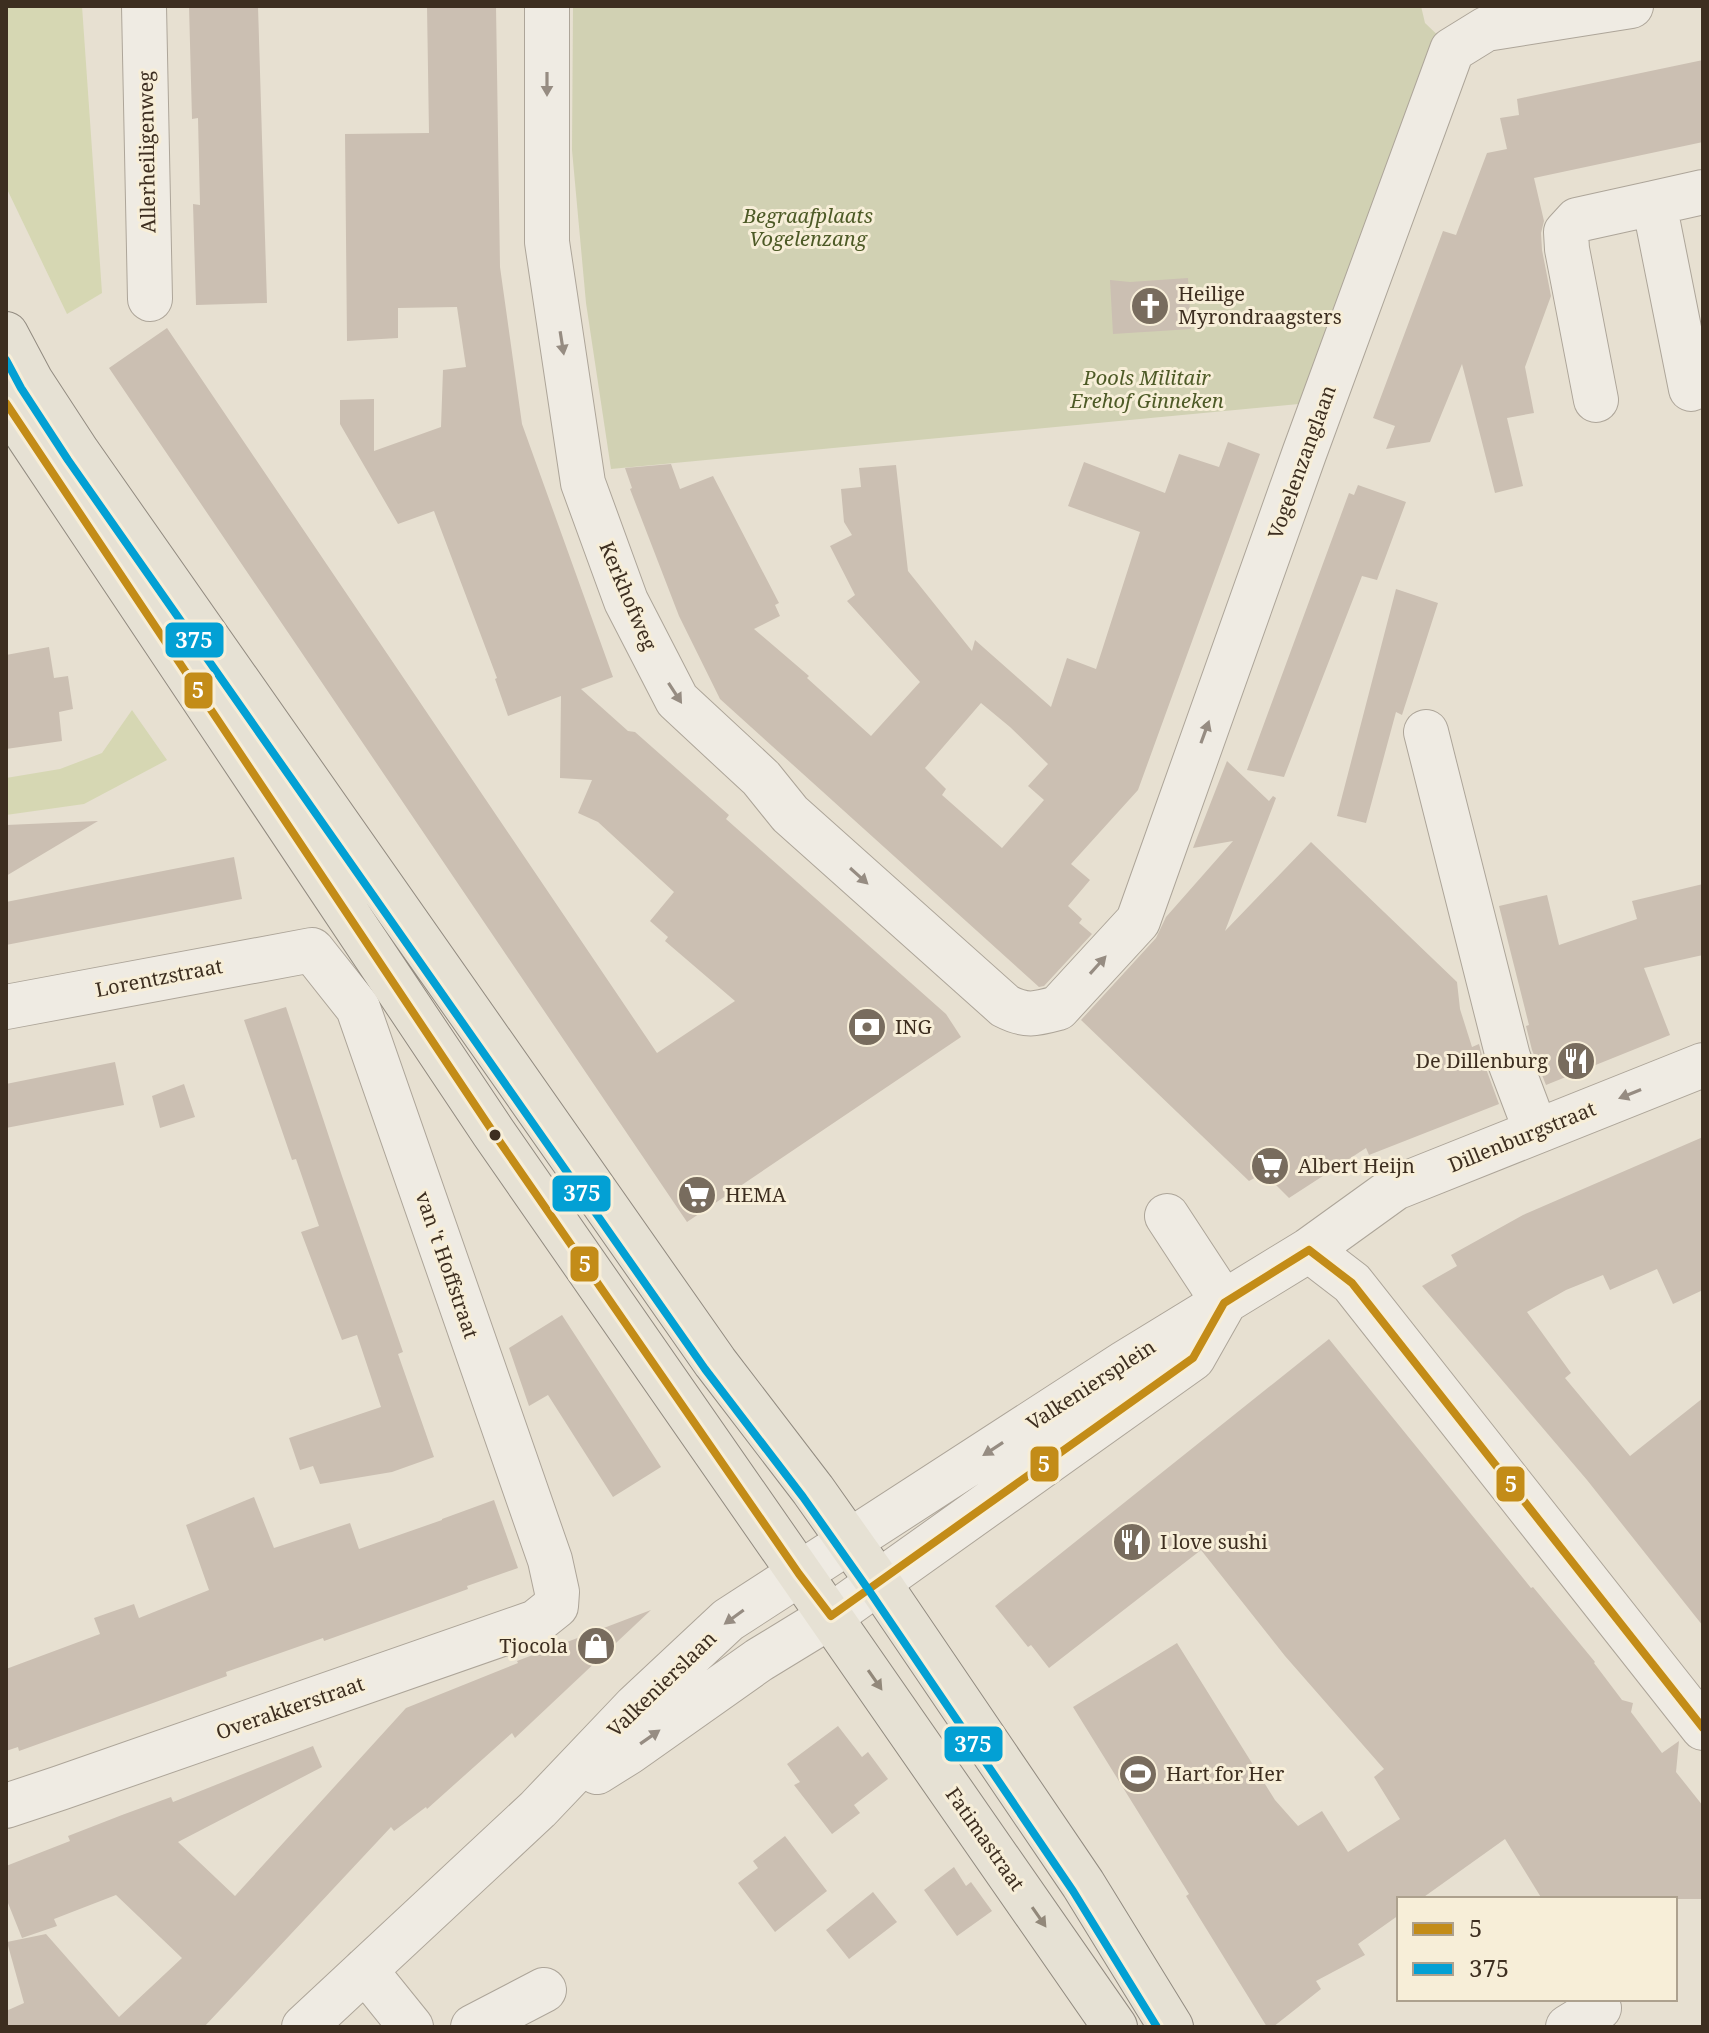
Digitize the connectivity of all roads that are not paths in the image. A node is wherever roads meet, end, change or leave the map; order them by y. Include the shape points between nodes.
1 (144, 6) edge
2 (547, 6) edge
3 (1631, 6) edge
4 (1703, 192) edge
5 (1654, 203) junction
6 (150, 299) dead end
7 (6, 334) edge
8 (1691, 389) dead end
9 (1596, 400) dead end
10 (22, 424) edge
11 (1426, 732) dead end
12 (312, 950) joint
13 (6, 1007) edge
14 (1040, 1013) joint
15 (1703, 1065) edge
16 (1536, 1131) junction
17 (1167, 1216) dead end
18 (1309, 1250) junction
19 (1224, 1303) junction
20 (849, 1541) junction
21 (799, 1574) junction
22 (878, 1582) junction
23 (557, 1592) joint
24 (831, 1616) junction
25 (1703, 1728) edge
26 (6, 1806) edge
27 (538, 1809) junction
28 (365, 1970) junction
29 (544, 1990) dead end
30 (304, 2027) edge
31 (411, 2027) edge
32 (473, 2027) edge
33 (1115, 2027) edge
34 (1171, 2027) edge

1 - 6 street, Allerheiligenweg
2 -> 14 street, Kerkhofweg via 547,242 583,483 626,601 677,700 761,778 790,814 1005,1006 1021,1014
14 -> 3 street, Vogelenzanglaan via 1058,1008 1138,921 1452,50 1486,29
4 - 5 street
5 - 8 street
5 - 9 street via 1577,220 1566,232
7 - 10 main road via 31,381
10 - 20 main road
10 - 21 main road via 493,1132
11 - 16 street via 1508,1057
12 - 13 street, Lorentzstraat
12 - 23 street, van 't Hoffstraat via 358,1008
15 -> 16 street, Dillenburgstraat
16 - 18 street, Dillenburgstraat via 1395,1188
17 - 19 street
18 - 19 street, Valkeniersplein
18 - 25 street via 1352,1283
19 -> 20 street, Valkeniersplein
19 - 22 street, Valkeniersplein via 1193,1358
20 - 21 street, Valkeniersplein
20 - 22 main road
21 - 24 main road, Fatimastraat
21 -> 27 street, Valkenierslaan via 728,1620
22 - 24 street, Valkeniersplein
22 - 34 main road via 1083,1884
23 - 26 street, Overakkerstraat via 556,1606 536,1622
27 -> 24 street, Valkenierslaan
24 -> 33 main road, Fatimastraat
27 - 28 street, Valkenierslaan
28 - 30 street, Valkenierslaan
28 - 31 street
29 - 32 street

